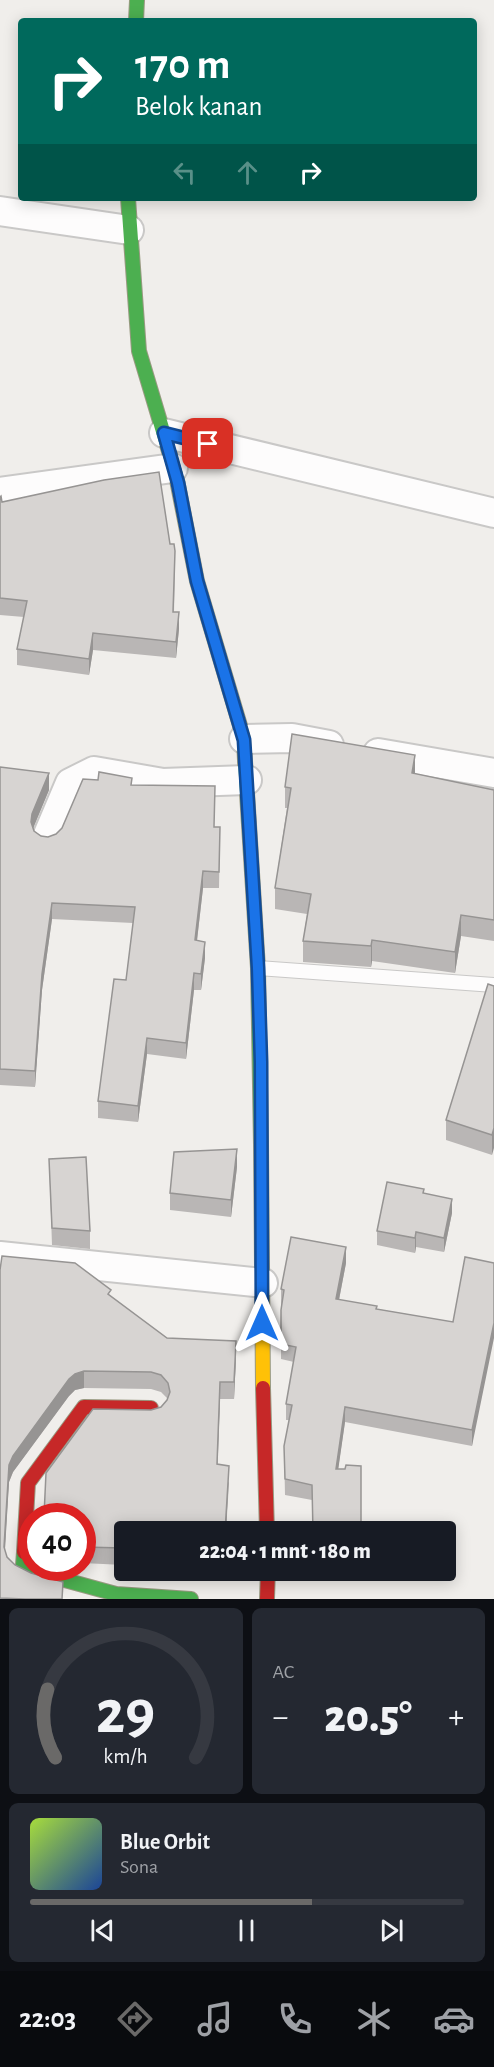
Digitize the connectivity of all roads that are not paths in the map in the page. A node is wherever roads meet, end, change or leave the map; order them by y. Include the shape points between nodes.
1 (137, 0) edge
2 (136, 18) edge
3 (128, 201) edge
4 (0, 211) edge
5 (129, 230) junction
6 (164, 433) junction
7 (173, 468) junction
8 (0, 492) edge
9 (494, 513) edge
10 (244, 740) junction
11 (494, 773) edge
12 (247, 780) junction
13 (47, 837) edge
14 (258, 968) junction
15 (494, 985) edge
16 (0, 1256) edge
17 (262, 1282) junction
18 (151, 1408) edge
19 (267, 1521) edge
20 (268, 1581) edge
21 (191, 1599) edge
22 (267, 1599) edge

1 - 2 street
3 - 5 street
4 - 5 street
5 - 6 street via 139,351
6 - 7 street
6 - 9 street
7 - 8 street
7 - 10 street via 197,581
10 - 11 street via 292,738
10 - 12 street
12 - 13 street via 163,783 94,771 70,783
12 - 14 street
14 - 15 lane
14 - 17 street
16 - 17 street
17 - 19 street
18 - 21 street via 84,1407 28,1483 23,1565 116,1594
20 - 22 street

